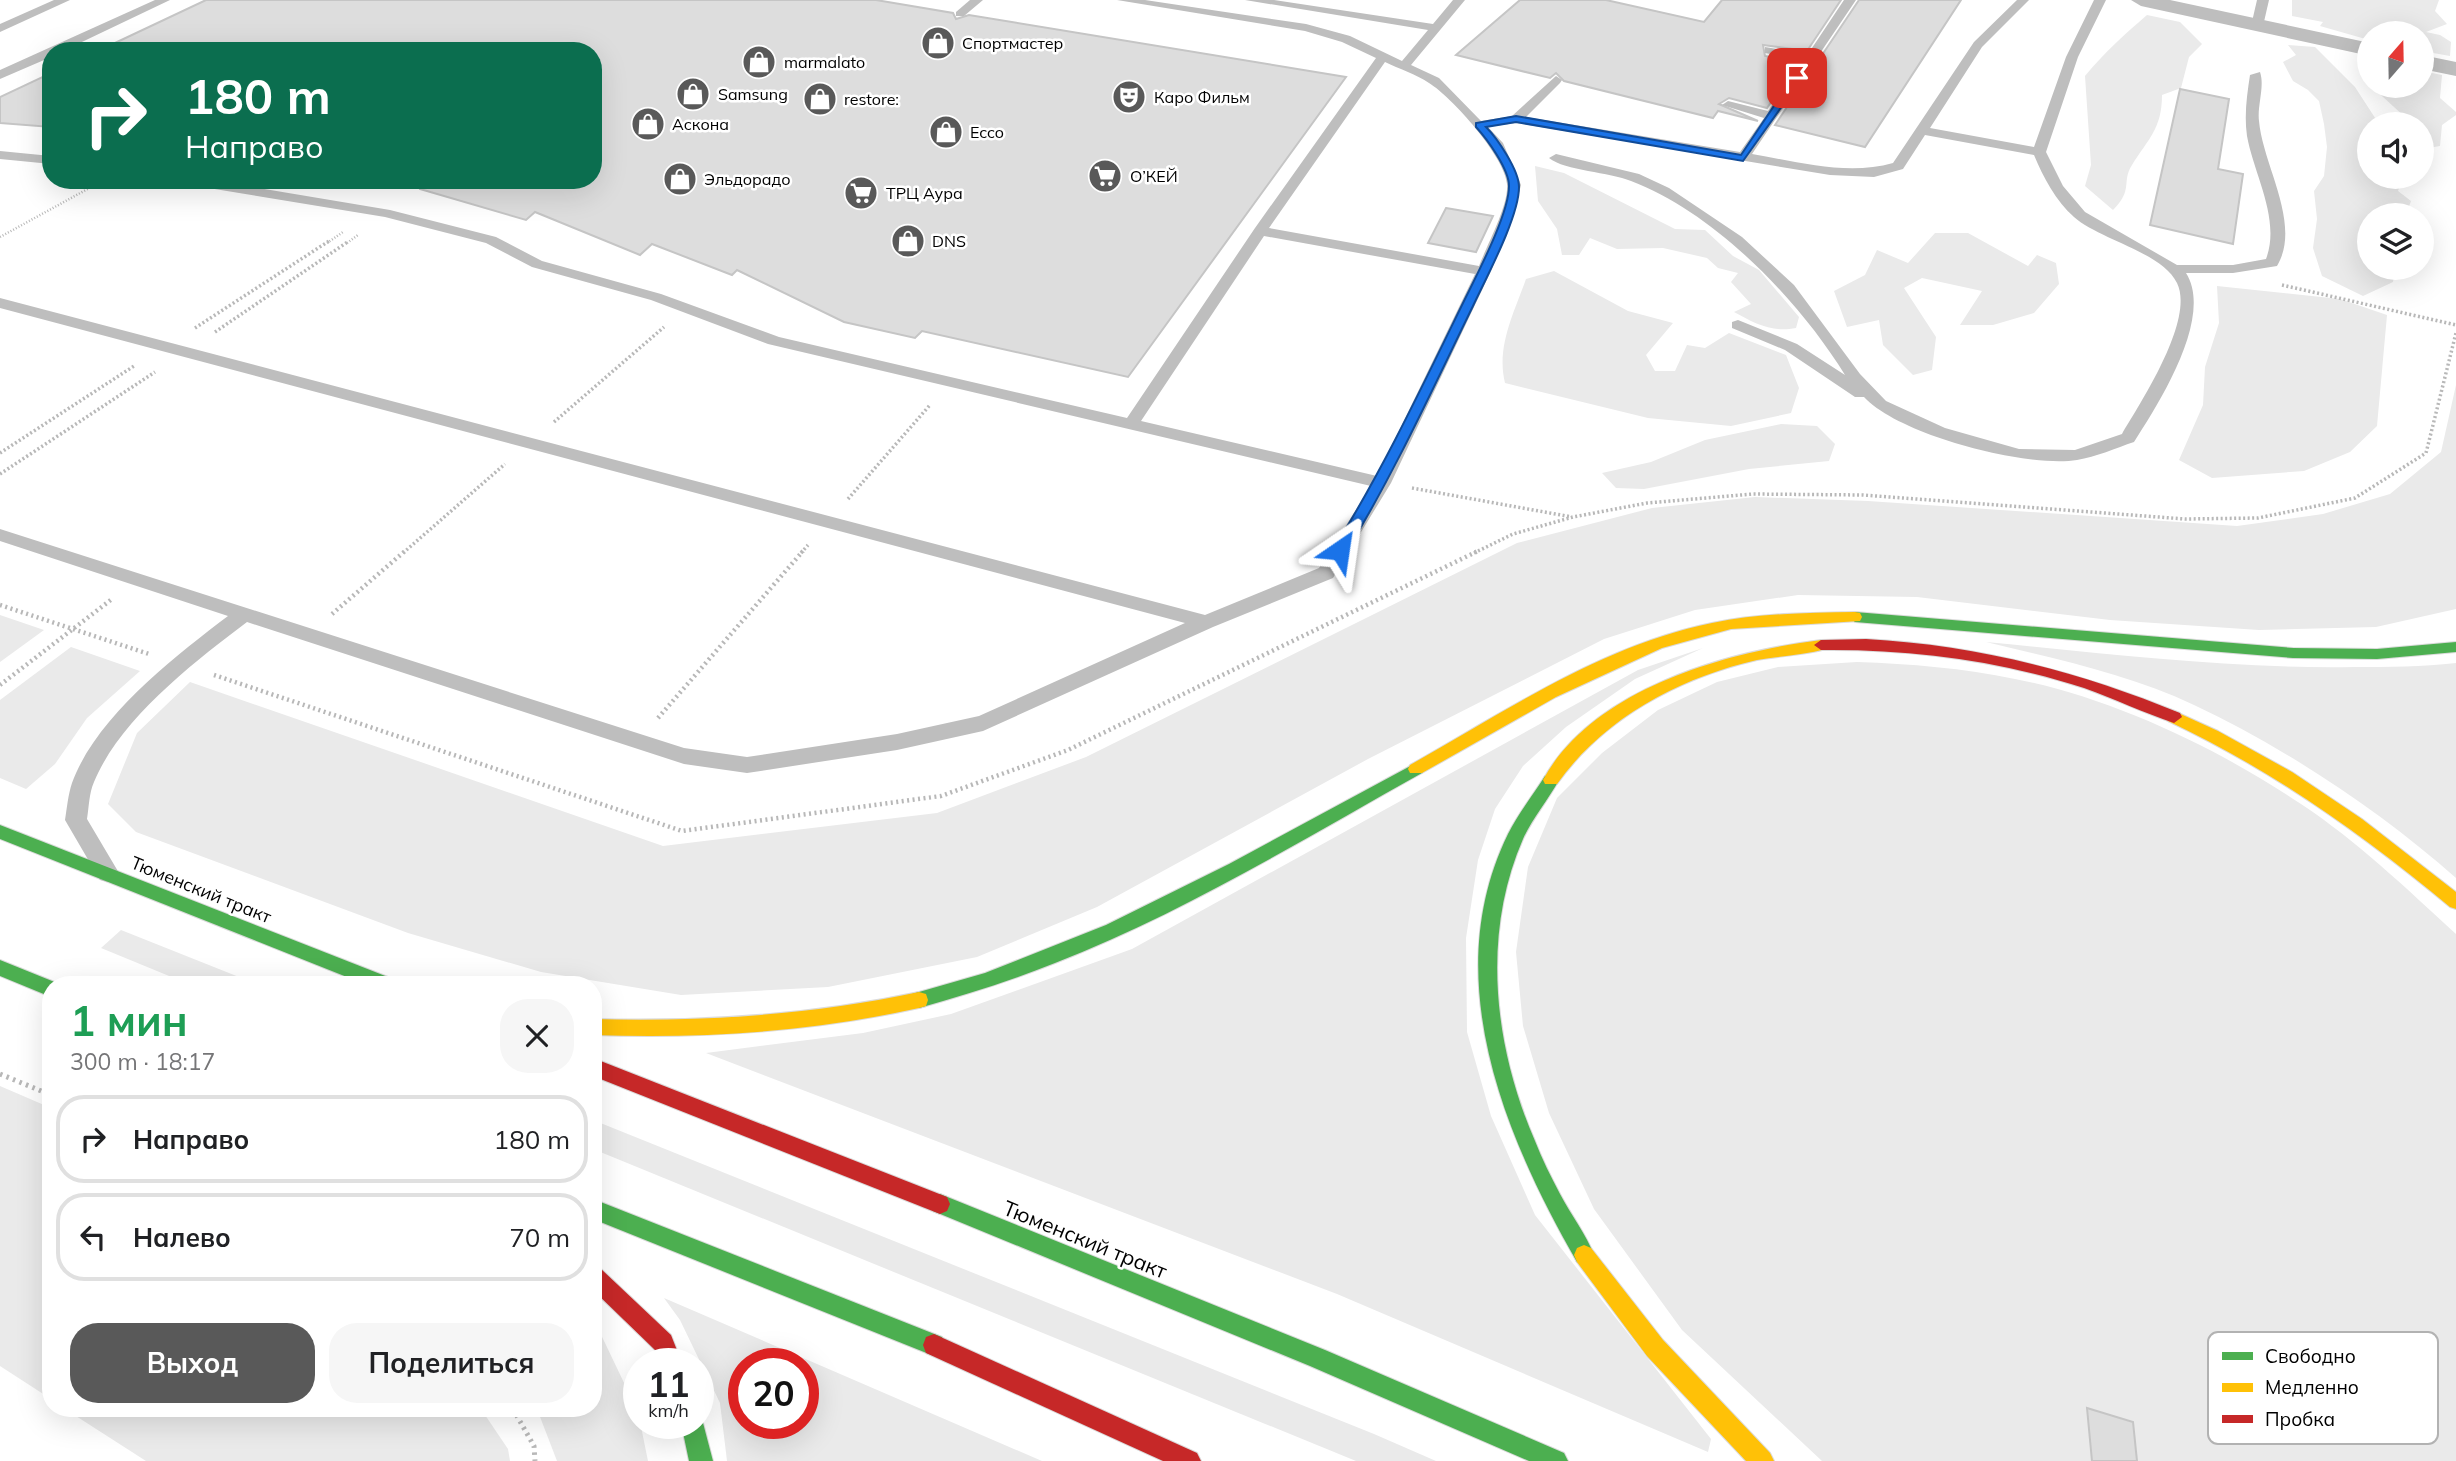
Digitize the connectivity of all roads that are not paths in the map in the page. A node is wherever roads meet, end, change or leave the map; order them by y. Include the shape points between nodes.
1 (65, 0) edge
2 (164, 0) edge
3 (977, 0) edge
4 (1123, 0) edge
5 (1251, 0) edge
6 (1459, 0) edge
7 (1850, 0) edge
8 (2023, 0) edge
9 (2101, 0) edge
10 (2141, 0) edge
11 (2263, 0) edge
12 (960, 14) dead end
13 (2257, 26) junction
14 (0, 28) edge
15 (1437, 29) junction
16 (72, 42) edge
17 (2357, 47) edge
18 (1769, 50) dead end
19 (1384, 55) junction
20 (42, 56) edge
21 (1811, 58) junction
22 (2434, 64) edge
23 (1405, 65) junction
24 (2456, 69) edge
25 (0, 75) edge
26 (2256, 75) dead end
27 (1556, 79) dead end
28 (1728, 105) dead end
29 (1771, 116) junction
30 (1516, 119) junction
31 (1479, 125) junction
32 (1924, 131) junction
33 (2039, 152) junction
34 (0, 155) edge
35 (1556, 158) dead end
36 (1743, 158) junction
37 (42, 159) edge
38 (238, 189) edge
39 (1260, 231) junction
40 (2174, 269) junction
41 (1484, 271) junction
42 (0, 303) edge
43 (1738, 325) dead end
44 (1880, 405) junction
45 (1130, 424) junction
46 (1382, 483) junction
47 (0, 535) edge
48 (244, 614) junction
49 (1206, 622) junction
50 (2456, 647) edge
51 (0, 832) edge
52 (108, 873) junction
53 (2456, 902) edge
54 (0, 968) edge
55 (365, 976) edge
56 (42, 985) edge
57 (602, 1027) edge
58 (602, 1071) edge
59 (602, 1213) edge
60 (602, 1284) edge
61 (665, 1348) edge
62 (696, 1439) edge
63 (701, 1461) edge
64 (1189, 1461) edge
65 (1556, 1461) edge
66 (1762, 1461) edge

1 - 14 lane
2 - 16 lane
3 - 12 lane
4 - 19 lane via 1306,28
5 - 15 lane
6 - 15 lane
7 - 21 lane
8 - 32 lane via 1978,46
9 - 33 lane via 2072,57
10 - 13 street
11 - 13 lane
13 - 17 street
15 - 23 lane
18 - 21 lane
19 - 23 lane
19 - 39 lane
20 - 25 lane
21 - 29 lane
22 - 24 street
23 - 31 lane via 1435,81
26 - 40 lane via 2252,120 2280,251 2272,263 2233,269
27 - 30 lane
28 - 29 lane
29 - 36 lane
30 - 31 lane
30 - 36 lane
31 - 41 lane via 1496,143 1514,185
32 - 33 lane
32 - 36 lane via 1898,166 1874,173
33 - 40 lane via 2052,181 2080,215
34 - 37 lane
35 - 44 lane via 1634,177 1664,191 1737,240 1789,288
38 - 45 lane via 398,216 491,240 537,264 656,297 774,341
39 - 41 lane
39 - 45 lane
40 - 44 lane via 2186,285 2187,311 2165,375 2128,438 2076,455 2019,454 1939,432
41 - 46 lane
42 - 49 lane
43 - 44 lane via 1791,347
45 - 46 lane
46 - 49 lane via 1326,573
47 - 48 lane
48 - 49 lane via 684,756 747,765 897,743 983,723
48 - 52 lane via 180,663 117,731 84,780 76,820
50 - 57 main road via 2376,654 2293,653 1862,617 1728,625 1670,639 1600,669 1151,913 995,981 899,1007 774,1026 697,1032
51 - 52 main road, Тюменский тракт
52 - 55 main road, Тюменский тракт
53 - 66 main road via 2339,807 2225,741 2088,682 1993,658 1850,644 1776,651 1679,678 1645,694 1590,733 1531,801 1505,858 1487,948 1489,1036 1518,1131 1545,1190 1580,1248 1653,1346
54 - 56 main road
58 - 65 main road, Тюменский тракт via 1212,1314
59 - 64 main road via 960,1355
60 - 61 main road
62 - 63 main road

